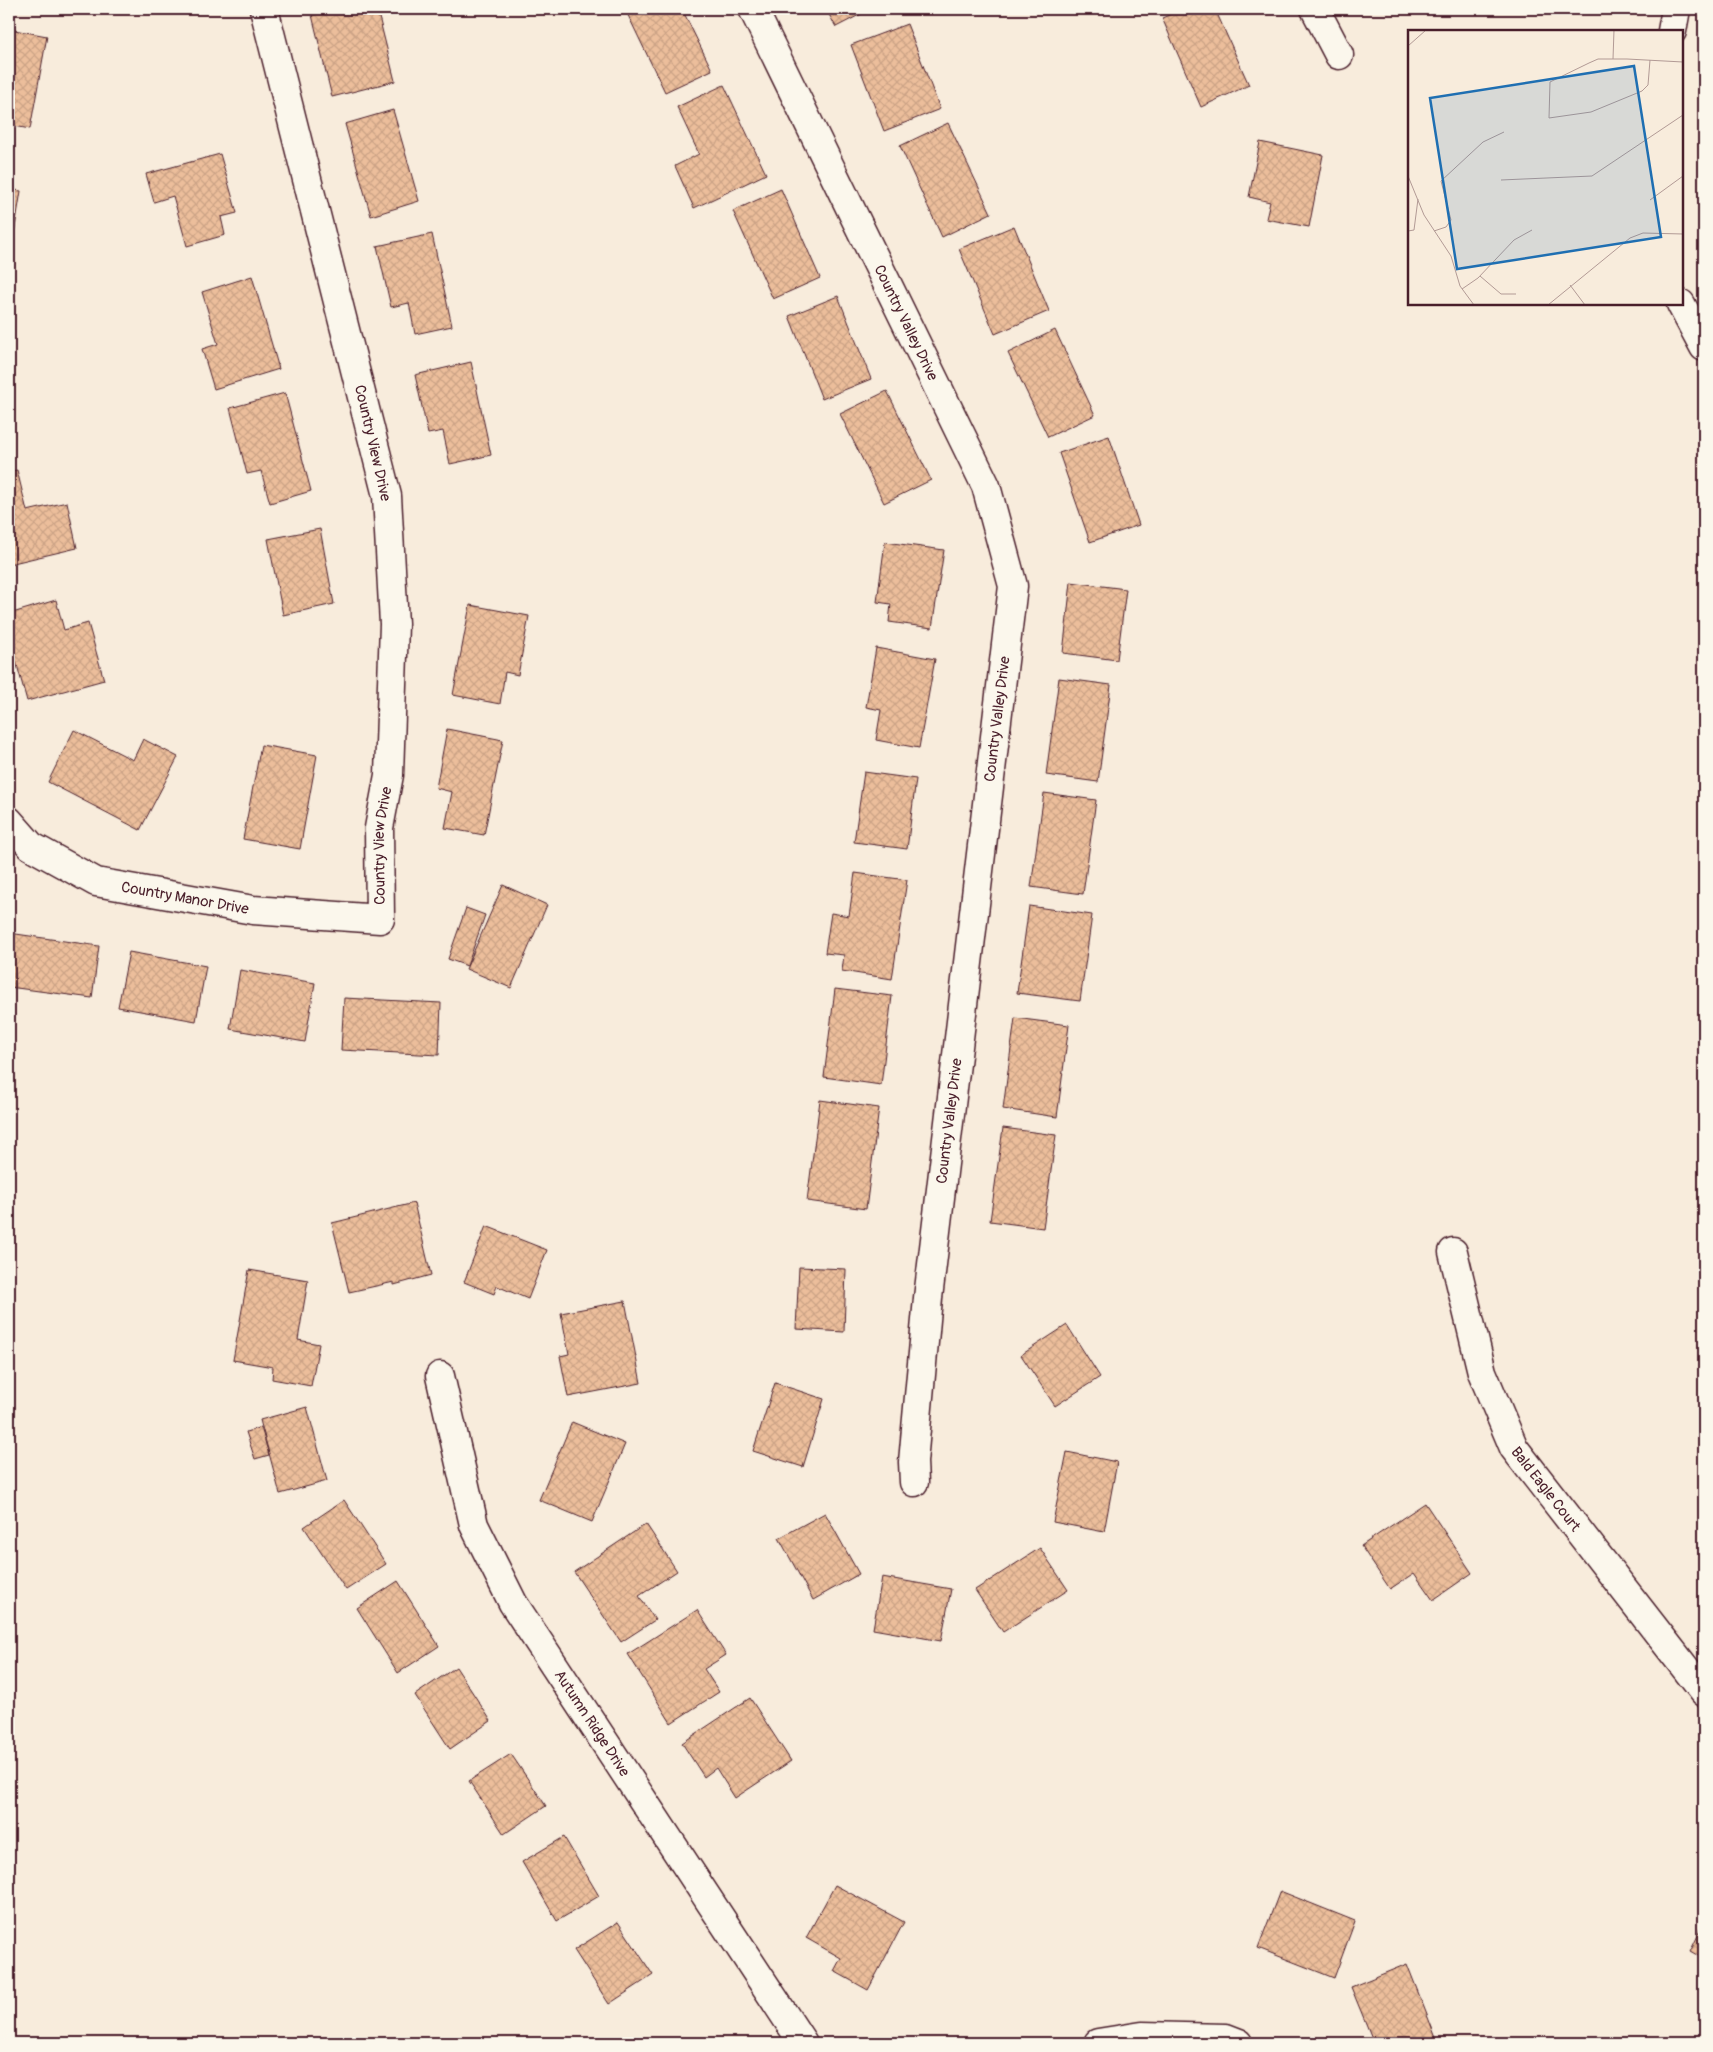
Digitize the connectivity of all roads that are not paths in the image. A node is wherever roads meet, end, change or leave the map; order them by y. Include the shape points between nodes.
1 (264, 9) edge
2 (753, 9) edge
3 (1315, 9) edge
4 (1676, 9) edge
5 (1672, 30) edge
6 (1339, 55) dead end
7 (1682, 305) edge
8 (1704, 347) edge
9 (9, 821) edge
10 (380, 918) joint
11 (1453, 1252) dead end
12 (440, 1376) dead end
13 (914, 1482) dead end
14 (1704, 1692) edge
15 (803, 2043) edge
16 (1098, 2043) edge
17 (1239, 2043) edge

1 - 10 street, Country View Drive via 387,496 394,624 388,775 379,828
2 - 13 street, Country Valley Drive via 986,486 1013,586 928,1298 913,1462
3 - 6 street
4 - 5 street
7 - 8 street
9 - 10 street, Country Manor Drive via 31,846 96,882 253,910
11 - 14 street, Bald Eagle Court via 1482,1372 1514,1448
12 - 15 street, Autumn Ridge Drive via 474,1525 513,1602
16 - 17 street via 1142,2036 1226,2038

